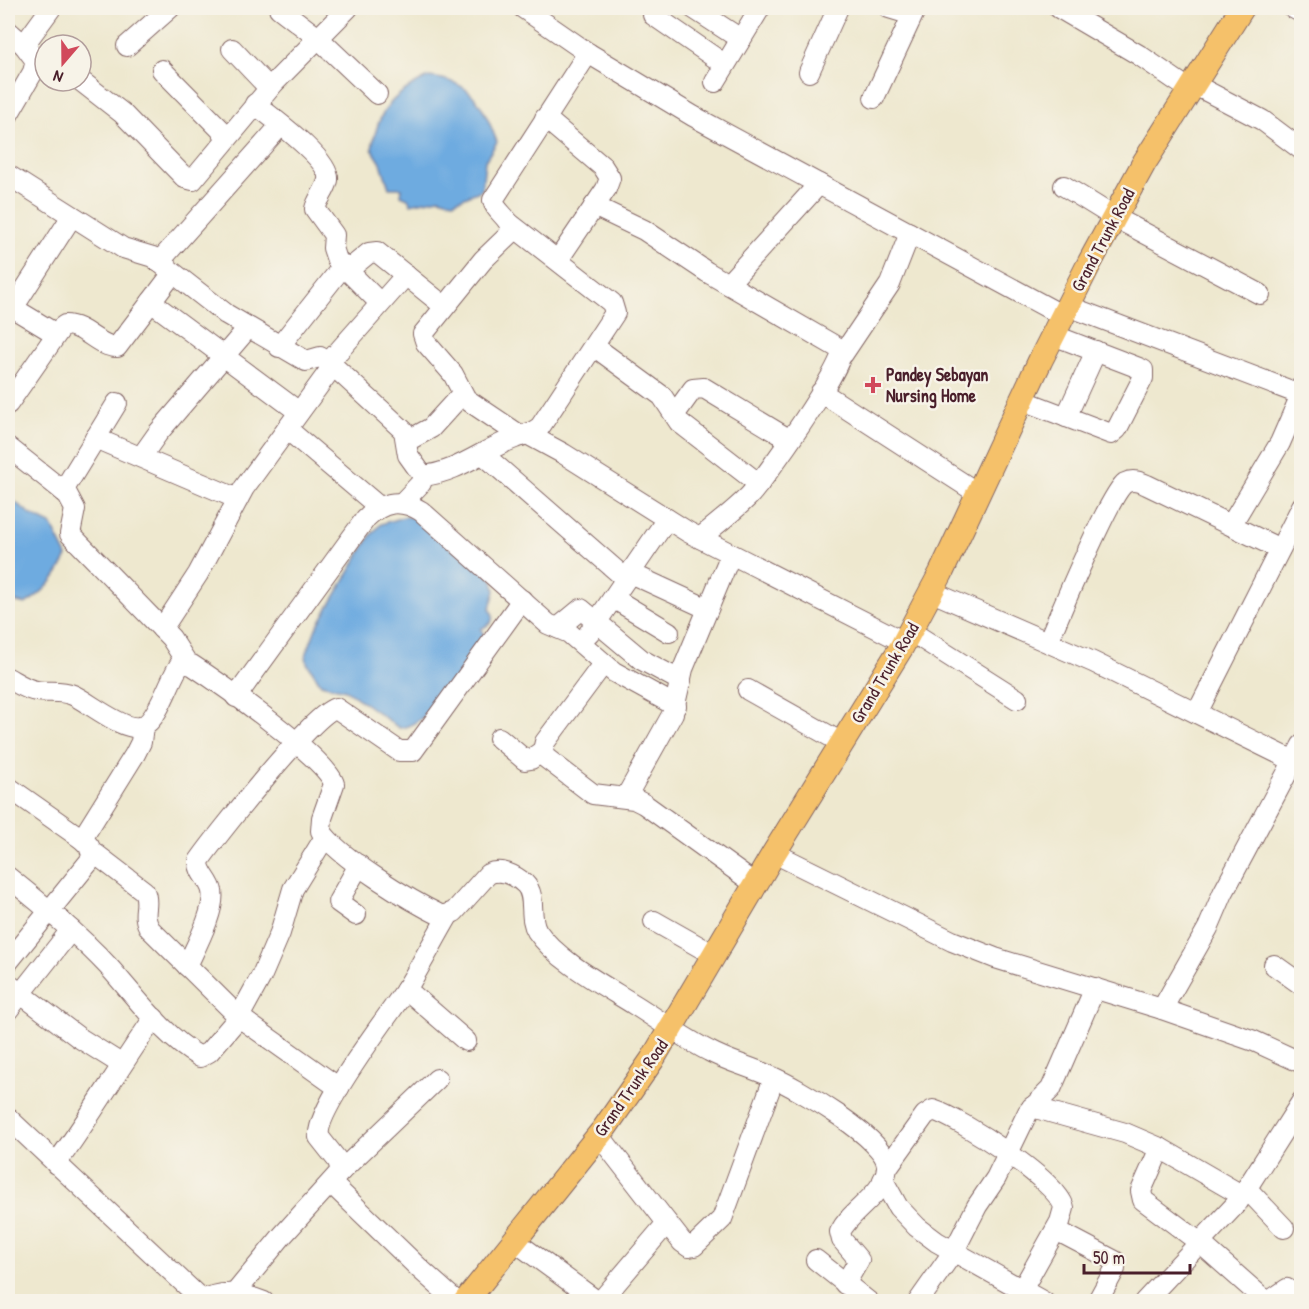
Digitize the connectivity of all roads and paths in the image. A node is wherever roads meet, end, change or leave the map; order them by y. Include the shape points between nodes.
1 (51, 8) edge
2 (170, 8) edge
3 (279, 8) edge
4 (348, 8) edge
5 (523, 8) edge
6 (693, 8) edge
7 (838, 8) edge
8 (889, 8) edge
9 (1059, 8) edge
10 (1293, 8) edge
11 (1235, 10) edge
12 (751, 11) edge
13 (914, 11) edge
14 (1302, 13) edge
15 (652, 15) dead end
16 (8, 31) edge
17 (42, 33) edge
18 (318, 38) junction
19 (739, 39) junction
20 (127, 46) dead end
21 (232, 49) dead end
22 (33, 52) edge
23 (588, 53) junction
24 (724, 64) junction
25 (162, 70) dead end
26 (33, 72) edge
27 (809, 72) dead end
28 (715, 82) dead end
29 (1191, 87) junction
30 (269, 88) junction
31 (93, 90) edge
32 (377, 94) dead end
33 (874, 98) dead end
34 (255, 104) junction
35 (8, 115) edge
36 (545, 118) junction
37 (281, 125) junction
38 (228, 137) junction
39 (1302, 150) edge
40 (8, 175) edge
41 (819, 184) junction
42 (1064, 186) dead end
43 (594, 206) junction
44 (72, 216) junction
45 (1114, 217) junction
46 (510, 223) junction
47 (910, 233) junction
48 (558, 260) junction
49 (166, 267) junction
50 (345, 268) junction
51 (406, 275) junction
52 (728, 284) junction
53 (1260, 294) dead end
54 (151, 302) junction
55 (380, 303) junction
56 (10, 306) edge
57 (444, 306) junction
58 (1068, 306) junction
59 (248, 328) junction
60 (56, 334) junction
61 (1141, 334) junction
62 (279, 347) junction
63 (595, 347) junction
64 (1096, 351) junction
65 (843, 354) junction
66 (222, 357) junction
67 (331, 364) junction
68 (1131, 364) junction
69 (821, 392) junction
70 (462, 394) junction
71 (1301, 395) edge
72 (1022, 400) junction
73 (117, 403) dead end
74 (8, 404) edge
75 (299, 412) junction
76 (675, 414) junction
77 (1066, 417) junction
78 (287, 429) junction
79 (525, 436) junction
80 (95, 438) junction
81 (790, 440) junction
82 (408, 441) junction
83 (8, 447) edge
84 (484, 455) junction
85 (141, 457) junction
86 (423, 476) junction
87 (759, 484) junction
88 (63, 491) junction
89 (979, 494) junction
90 (238, 499) junction
91 (402, 503) junction
92 (378, 506) junction
93 (1302, 506) edge
94 (667, 519) junction
95 (1231, 525) junction
96 (700, 538) junction
97 (1280, 549) junction
98 (731, 554) junction
99 (628, 576) junction
100 (932, 592) junction
101 (613, 598) junction
102 (522, 600) junction
103 (708, 609) junction
104 (597, 622) junction
105 (558, 628) junction
106 (162, 629) junction
107 (669, 632) dead end
108 (907, 637) junction
109 (1048, 642) junction
110 (582, 644) junction
111 (187, 663) junction
112 (603, 664) junction
113 (8, 678) edge
114 (681, 681) junction
115 (748, 690) dead end
116 (236, 697) junction
117 (1017, 699) dead end
118 (676, 706) junction
119 (1197, 713) junction
120 (143, 726) junction
121 (499, 738) dead end
122 (296, 743) junction
123 (843, 743) junction
124 (541, 752) junction
125 (1299, 757) edge
126 (8, 787) edge
127 (626, 797) junction
128 (325, 837) junction
129 (88, 846) junction
130 (774, 853) junction
131 (359, 865) junction
132 (8, 877) edge
133 (755, 884) junction
134 (50, 910) junction
135 (356, 915) dead end
136 (448, 916) junction
137 (654, 921) dead end
138 (71, 930) junction
139 (714, 955) junction
140 (8, 962) edge
141 (1274, 965) dead end
142 (187, 966) junction
143 (1302, 985) edge
144 (1095, 988) junction
145 (406, 989) junction
146 (12, 996) edge
147 (1162, 1009) junction
148 (238, 1017) junction
149 (154, 1018) junction
150 (672, 1028) junction
151 (466, 1041) dead end
152 (1302, 1063) edge
153 (121, 1064) junction
154 (774, 1078) junction
155 (437, 1079) dead end
156 (339, 1088) junction
157 (1302, 1101) edge
158 (1032, 1107) junction
159 (8, 1118) edge
160 (599, 1135) junction
161 (1160, 1148) junction
162 (1009, 1152) junction
163 (56, 1164) junction
164 (885, 1174) junction
165 (336, 1177) junction
166 (1245, 1192) junction
167 (667, 1222) junction
168 (1284, 1228) dead end
169 (1056, 1230) junction
170 (513, 1240) junction
171 (1199, 1242) junction
172 (954, 1251) junction
173 (816, 1260) dead end
174 (845, 1284) junction
175 (236, 1292) junction
176 (1032, 1296) edge
177 (1302, 1299) edge
178 (205, 1300) edge
179 (264, 1302) edge
180 (458, 1302) edge
181 (465, 1302) edge
182 (599, 1302) edge
183 (869, 1302) edge
184 (918, 1302) edge
185 (1096, 1302) edge
186 (1144, 1302) edge
187 (1267, 1302) edge

1 - 17 street
2 - 20 street
3 - 18 street
4 - 18 street
5 - 23 street
6 - 19 street
7 - 27 street
8 - 13 street
9 - 29 street
10 - 14 street
11 - 29 main road, Grand Trunk Road
12 - 19 street
13 - 33 street
15 - 24 street
16 - 22 street
18 - 30 street
18 - 32 street
19 - 24 street
21 - 30 street
23 - 36 street
23 - 41 street via 693,116
24 - 28 street
25 - 38 street
26 - 35 street
29 - 39 street via 1262,120
29 - 45 main road, Grand Trunk Road
30 - 34 street
31 - 38 street via 189,180 195,178
34 - 37 street
34 - 38 street
36 - 43 street via 608,172 608,183
36 - 46 street via 493,200
37 - 49 street
37 - 50 street via 326,169 328,181 315,209 334,235 334,253
40 - 44 street
41 - 47 street
41 - 52 street
42 - 45 street
43 - 48 street
43 - 52 street via 644,230
44 - 49 street via 123,248 153,257
44 - 56 street
45 - 53 street
45 - 58 main road, Grand Trunk Road
46 - 48 street
46 - 57 street via 511,231 506,238
47 - 58 street
47 - 65 street via 890,284
48 - 63 street via 615,307 613,318
49 - 54 street
49 - 59 street
50 - 51 street via 373,252
50 - 55 street
50 - 62 street
51 - 55 street
51 - 57 street
52 - 65 street via 831,342
54 - 60 street via 117,347 70,325
54 - 66 street
55 - 67 street
56 - 60 street
57 - 70 street via 424,330 423,338 453,374
58 - 61 street
58 - 64 street
58 - 72 main road, Grand Trunk Road
59 - 62 street
59 - 66 street
60 - 74 street
61 - 68 street
61 - 71 street
62 - 67 street via 306,361 320,357
63 - 76 street via 662,396
63 - 79 street via 540,427
64 - 68 street
64 - 77 street
65 - 69 street
66 - 75 street
66 - 85 street
67 - 75 street
67 - 82 street via 400,426
68 - 77 street via 1143,370 1143,378 1114,432 1107,434
69 - 81 street
69 - 89 street
70 - 79 street
70 - 82 street via 431,428
71 - 95 street via 1280,443
72 - 77 street
72 - 89 main road, Grand Trunk Road
73 - 80 street
75 - 78 street
76 - 81 street via 693,388 704,388
76 - 87 street via 688,429
78 - 90 street
78 - 92 street
79 - 84 street
79 - 94 street via 564,454
80 - 85 street
80 - 88 street
81 - 87 street
82 - 86 street via 408,455
83 - 88 street
84 - 86 street via 446,472
84 - 99 street
85 - 90 street
86 - 91 street
87 - 96 street
88 - 106 street via 75,509 70,534
89 - 100 main road, Grand Trunk Road
90 - 106 street via 198,574
91 - 92 street
91 - 102 street via 421,511
92 - 116 street
93 - 97 street
94 - 96 street
94 - 99 street
95 - 97 street
95 - 109 street via 1147,485 1127,482 1106,515
96 - 98 street
97 - 119 street
98 - 103 street
98 - 108 street
99 - 101 street
99 - 103 street
100 - 108 main road, Grand Trunk Road
100 - 109 street
101 - 104 street
101 - 107 street
102 - 105 street
102 - 122 street via 412,751 399,751 386,744 336,708 327,711
103 - 114 street
104 - 105 street via 578,609
104 - 110 street
104 - 114 street via 642,660
105 - 110 street
106 - 111 street
108 - 117 street
108 - 123 main road, Grand Trunk Road
109 - 119 street
110 - 112 street
111 - 116 street
111 - 120 street via 178,668 155,712
112 - 118 street
112 - 124 street via 544,742
113 - 120 street via 36,691 65,692 115,720
114 - 118 street
115 - 123 street
116 - 122 street
118 - 127 street
119 - 125 street
120 - 129 street via 141,742
121 - 124 street via 525,760
122 - 128 street via 333,778 321,825
122 - 142 street via 200,861 200,870 212,888 212,906
123 - 130 main road, Grand Trunk Road
124 - 127 street via 593,794
125 - 147 street
126 - 129 street
127 - 133 street via 644,804
128 - 131 street
128 - 148 street via 293,889 275,944
129 - 134 street via 91,862
129 - 142 street via 144,891 145,921
130 - 133 main road, Grand Trunk Road
130 - 144 street via 952,941
131 - 135 street via 338,902
131 - 136 street via 432,911
132 - 134 street
133 - 139 main road, Grand Trunk Road
134 - 138 street
134 - 140 street
136 - 145 street
136 - 150 street via 488,874 511,874 529,889 533,922 543,939 584,972
137 - 139 street
138 - 146 street
138 - 149 street
139 - 150 main road, Grand Trunk Road
141 - 143 street
142 - 148 street
144 - 147 street
144 - 158 street via 1051,1089
145 - 151 street
145 - 156 street
146 - 153 street
147 - 152 street via 1254,1041
148 - 149 street via 209,1052 200,1056
148 - 156 street
149 - 153 street
150 - 154 street via 717,1055
150 - 160 main road, Grand Trunk Road
153 - 163 street via 95,1110
154 - 164 street via 828,1109 870,1140 883,1153
154 - 167 street via 718,1225 689,1247
155 - 165 street
156 - 165 street via 317,1129 338,1161
157 - 166 street
158 - 161 street via 1110,1127
158 - 162 street
159 - 163 street
160 - 167 street
160 - 170 main road, Grand Trunk Road
161 - 166 street
161 - 171 street via 1141,1196
162 - 164 street via 933,1110 925,1115
162 - 169 street via 1063,1203
162 - 172 street
163 - 178 street
164 - 172 street via 905,1216
164 - 174 street via 840,1232 859,1260
165 - 175 street
165 - 180 street via 420,1269
166 - 168 street
166 - 171 street
167 - 182 street
169 - 176 street
169 - 185 street via 1115,1261 1115,1269
170 - 181 main road, Grand Trunk Road
170 - 182 street
171 - 186 street
171 - 187 street
172 - 176 street
172 - 184 street
173 - 174 street
174 - 183 street
175 - 178 street
175 - 179 street
177 - 187 street via 1287,1289

